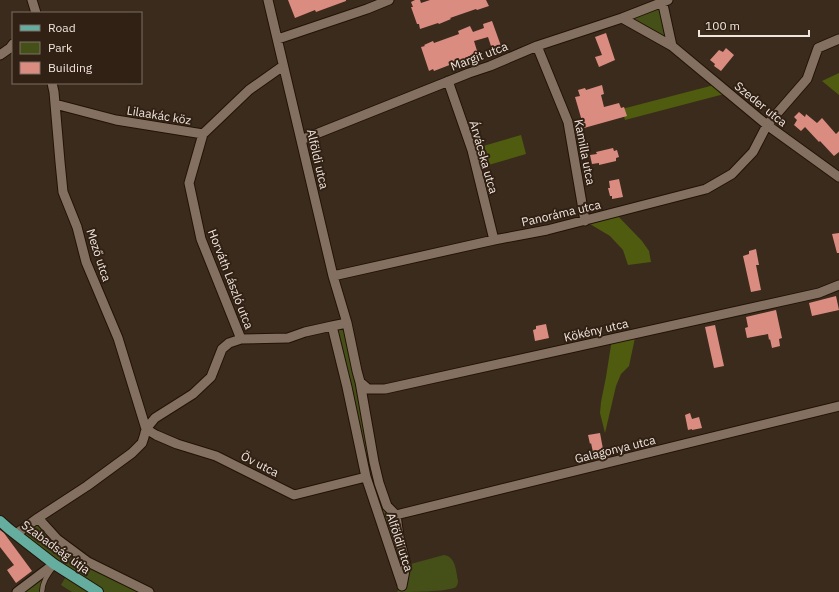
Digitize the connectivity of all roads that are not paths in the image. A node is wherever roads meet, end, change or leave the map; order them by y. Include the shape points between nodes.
1 (268, 0) edge
2 (389, 0) edge
3 (664, 1) edge
4 (622, 18) junction
5 (278, 39) junction
6 (839, 39) edge
7 (12, 45) edge
8 (537, 46) junction
9 (672, 46) junction
10 (0, 55) edge
11 (283, 66) junction
12 (448, 81) junction
13 (52, 84) edge
14 (55, 104) junction
15 (767, 125) junction
16 (203, 134) junction
17 (301, 140) junction
18 (839, 177) edge
19 (585, 221) junction
20 (494, 240) junction
21 (333, 276) junction
22 (839, 285) edge
23 (347, 323) junction
24 (332, 326) junction
25 (241, 339) junction
26 (360, 382) junction
27 (839, 406) edge
28 (146, 429) junction
29 (366, 477) junction
30 (396, 515) junction
31 (38, 518) junction
32 (0, 521) edge
33 (16, 534) junction
34 (54, 564) junction
35 (399, 589) edge
36 (17, 592) edge
37 (42, 592) edge
38 (98, 592) edge
39 (149, 592) edge

1 - 5 street, Alföldi utca
2 - 5 street
3 - 4 street, Margit utca
3 - 9 street
4 - 8 street, Margit utca
4 - 9 street, Szeder utca
5 - 11 street, Alföldi utca
6 - 15 street, Panoráma utca via 818,48 807,79
7 - 10 street
8 - 12 street, Margit utca
8 - 19 street, Kamilla utca via 568,122
9 - 15 street, Szeder utca
11 - 16 street, Lilaakác köz via 249,90
11 - 17 street, Alföldi utca
12 - 17 street, Margit utca
12 - 20 street, Árvácska utca via 472,150
13 - 14 street, Mező utca
14 - 16 street, Lilaakác köz via 116,120
14 - 28 street, Mező utca via 63,192 77,227 86,262 118,338
15 - 18 street, Szeder utca
15 - 19 street, Panoráma utca via 752,152 732,174 706,189
16 - 25 street, Horváth László utca via 189,183 201,239
17 - 21 street, Alföldi utca
19 - 20 street, Panoráma utca
20 - 21 street, Panoráma utca
21 - 23 street, Alföldi utca
22 - 26 street, Kökény utca via 819,293 385,389 368,389
23 - 24 street
23 - 26 street, Alföldi utca
24 - 25 street via 288,338
24 - 29 street, Alföldi utca
25 - 28 street via 229,343 222,349 213,373 207,381 193,394 155,418
26 - 30 street, Alföldi utca via 379,483 387,506
27 - 30 street, Galagonya utca
28 - 29 street, Öv utca via 156,436 216,456 294,495
28 - 31 street via 142,443 132,453 88,486
29 - 35 street, Alföldi utca
30 - 35 street, Alföldi utca via 406,565
31 - 33 street
31 - 39 street, Szabadság útja via 57,539 88,562
32 - 33 main road, Szabadság útja
33 - 34 main road, Szabadság útja
34 - 36 street
34 - 37 lane via 44,582
34 - 38 main road, Szabadság útja

